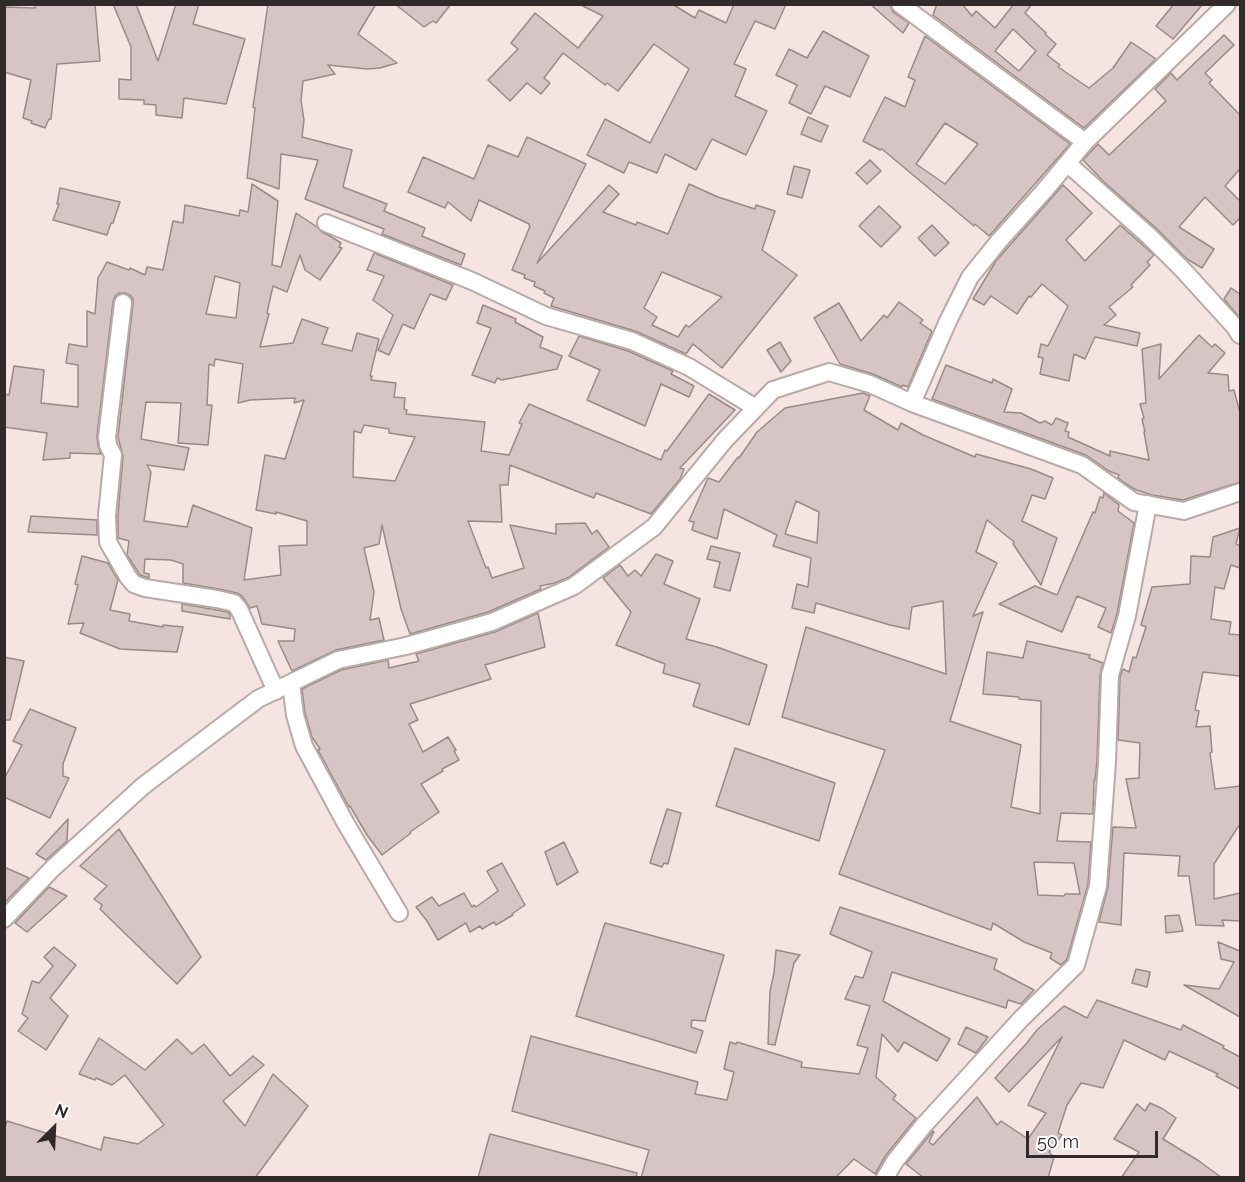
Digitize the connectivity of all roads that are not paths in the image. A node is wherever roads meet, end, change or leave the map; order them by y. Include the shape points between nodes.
1 (900, 4) edge
2 (1227, 4) edge
3 (1085, 142) junction
4 (1067, 163) junction
5 (326, 224) dead end
6 (123, 303) dead end
7 (1240, 335) edge
8 (912, 404) junction
9 (756, 408) junction
10 (1240, 492) edge
11 (1148, 504) junction
12 (284, 687) junction
13 (399, 913) dead end
14 (4, 919) edge
15 (885, 1178) edge

1 - 3 street
2 - 3 street
3 - 4 street
4 - 7 street via 1149,236
4 - 8 street via 970,277
5 - 9 street via 472,281 546,316 632,341 689,367
6 - 12 street via 107,437 113,455 106,515 108,542 134,584 234,603
8 - 9 street via 870,384 829,372 773,390
8 - 11 street via 1082,465 1134,502
9 - 12 street via 654,527 574,586 492,622 339,660
10 - 11 street via 1184,511
11 - 15 street via 1127,616 1110,675 1098,886 1076,965 924,1125
12 - 13 street via 304,746
12 - 14 street via 258,699 143,786

